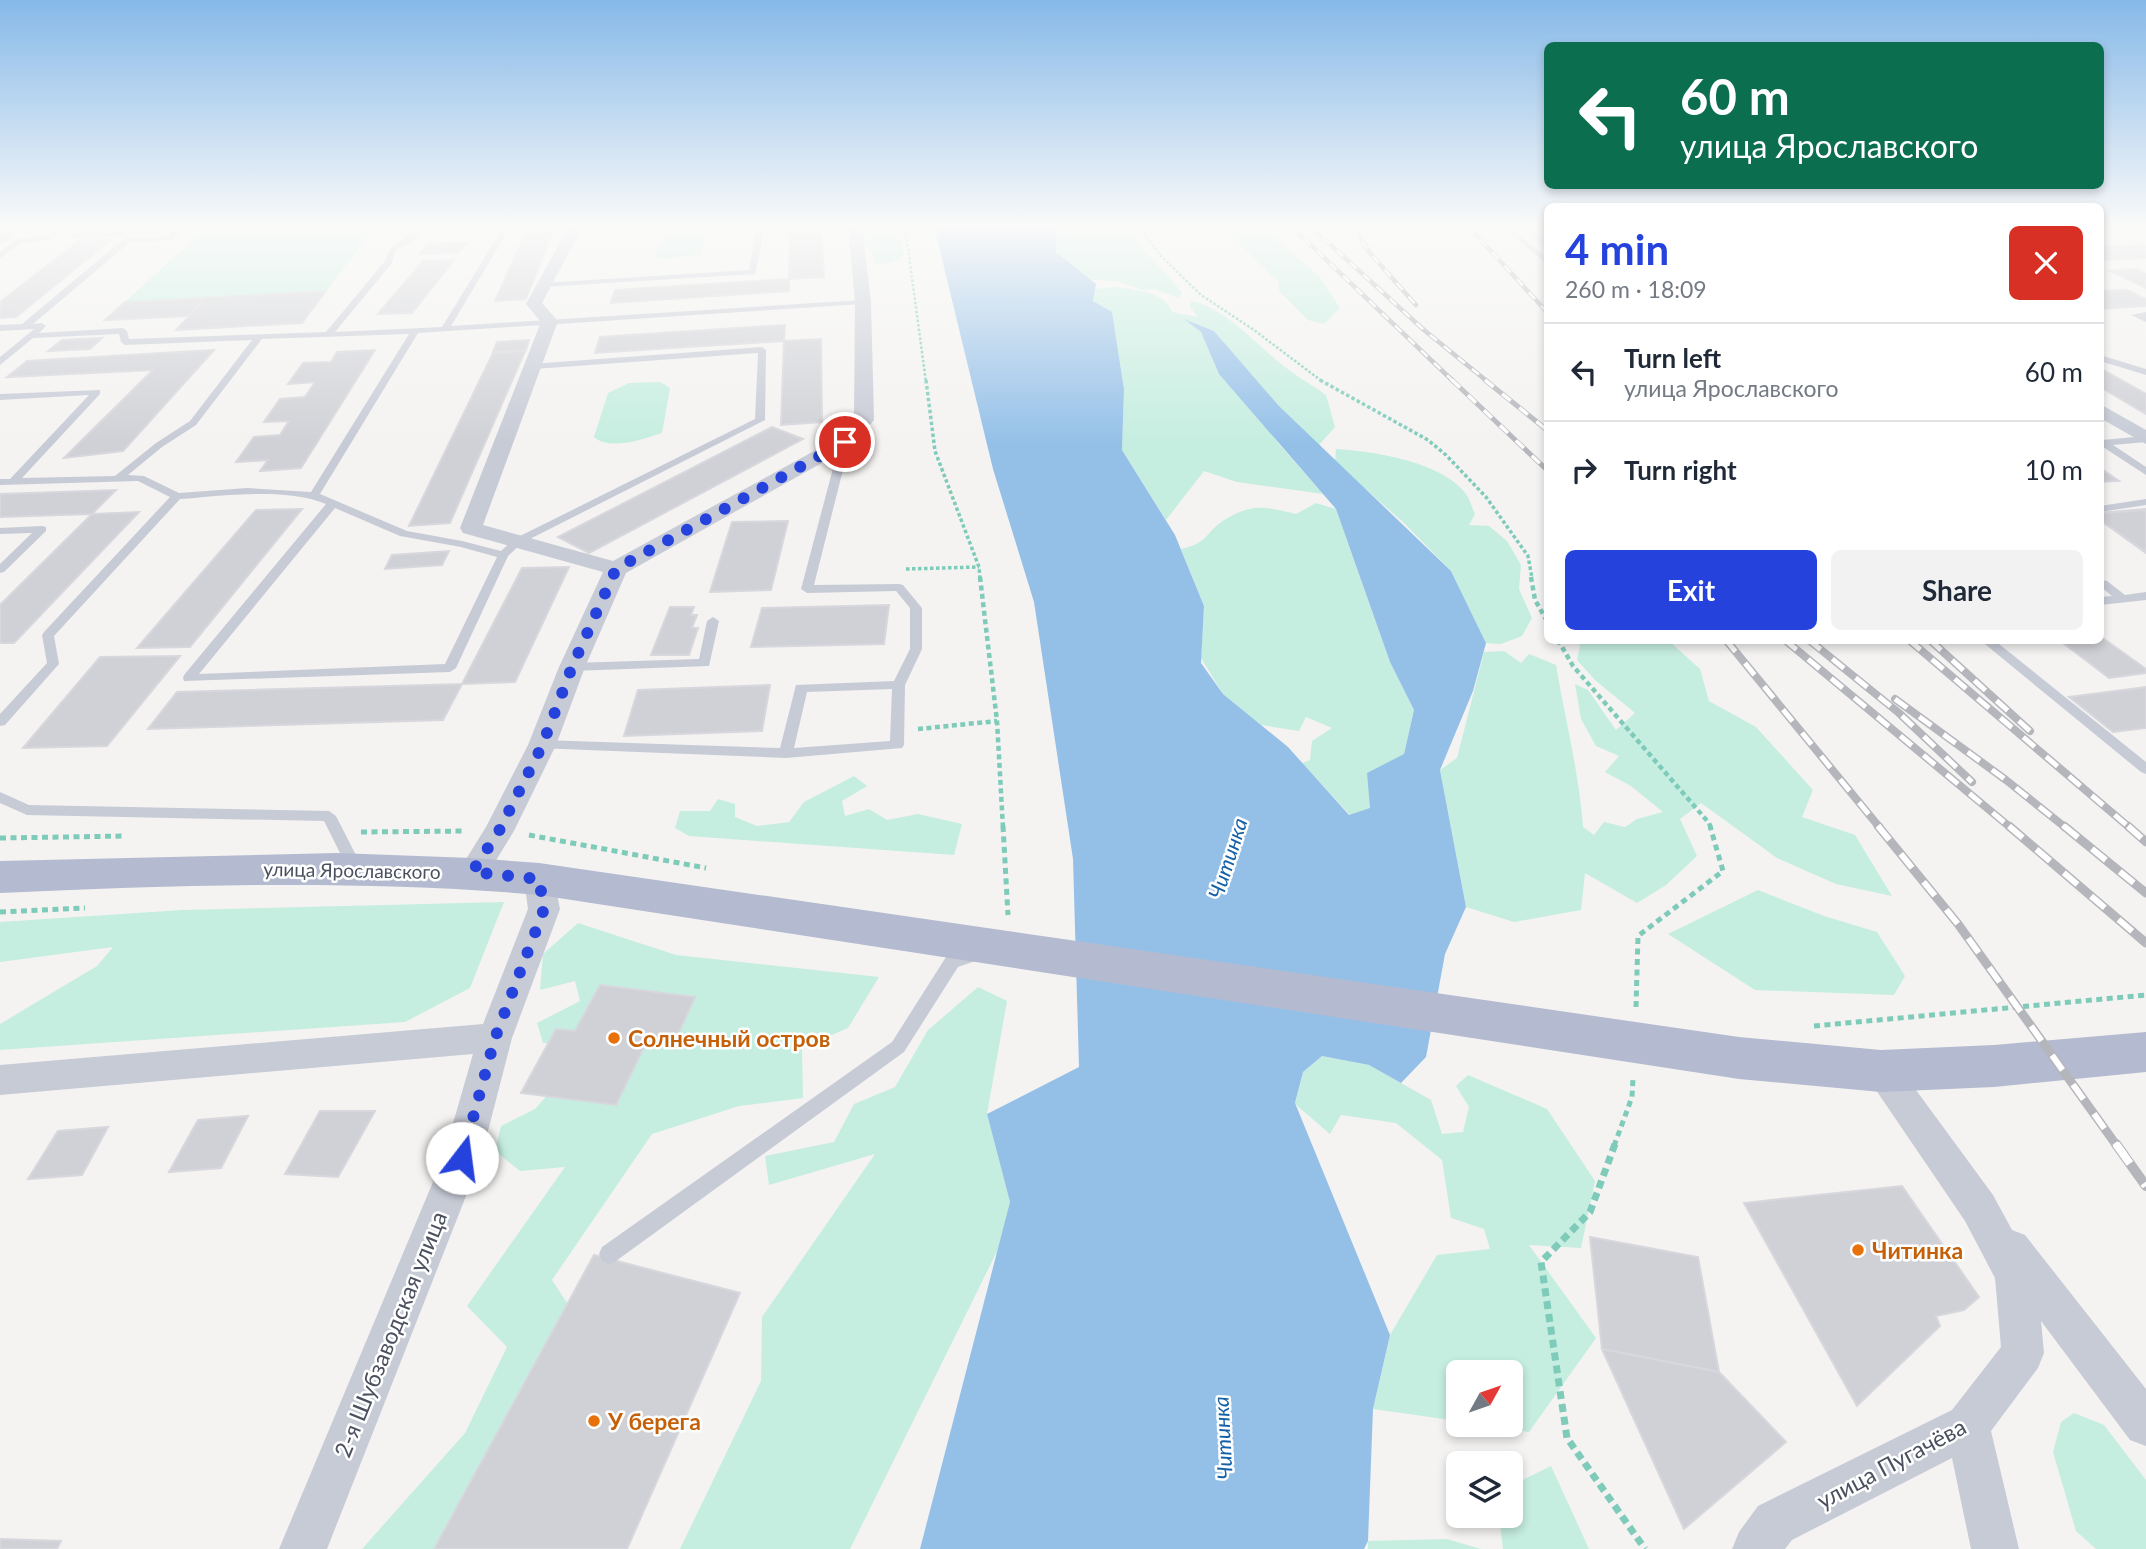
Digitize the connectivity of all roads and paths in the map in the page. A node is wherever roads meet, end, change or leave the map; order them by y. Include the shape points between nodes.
1 (58, 298) edge
2 (358, 298) edge
3 (464, 298) edge
4 (537, 298) edge
5 (863, 298) edge
6 (915, 298) edge
7 (1206, 298) edge
8 (863, 302) junction
9 (2146, 314) edge
10 (2146, 320) edge
11 (550, 321) junction
12 (24, 327) junction
13 (0, 328) edge
14 (445, 329) junction
15 (415, 331) junction
16 (329, 334) junction
17 (31, 336) junction
18 (259, 337) junction
19 (2104, 359) edge
20 (0, 362) edge
21 (534, 366) junction
22 (2146, 372) edge
23 (0, 397) edge
24 (2104, 413) edge
25 (2146, 439) edge
26 (845, 442) junction
27 (2104, 442) edge
28 (2104, 444) edge
29 (2146, 472) edge
30 (117, 479) junction
31 (6, 482) edge
32 (314, 495) junction
33 (177, 496) junction
34 (2146, 502) edge
35 (332, 504) junction
36 (2104, 508) edge
37 (0, 531) edge
38 (518, 541) junction
39 (503, 555) junction
40 (979, 567) junction
41 (616, 569) junction
42 (0, 570) edge
43 (2104, 584) edge
44 (899, 587) junction
45 (2146, 596) edge
46 (2122, 599) junction
47 (2104, 601) edge
48 (1544, 616) edge
49 (713, 621) dead end
50 (1560, 644) edge
51 (1991, 644) edge
52 (572, 667) junction
53 (899, 685) junction
54 (997, 721) junction
55 (0, 722) edge
56 (898, 730) junction
57 (542, 746) junction
58 (786, 753) junction
59 (2146, 769) edge
60 (0, 797) edge
61 (355, 869) junction
62 (472, 872) junction
63 (0, 877) edge
64 (539, 879) junction
65 (98, 908) dead end
66 (0, 912) edge
67 (1000, 937) junction
68 (2146, 995) edge
69 (1635, 1017) dead end
70 (1809, 1026) dead end
71 (495, 1038) junction
72 (2146, 1052) edge
73 (1633, 1070) dead end
74 (1881, 1071) junction
75 (0, 1080) edge
76 (1979, 1208) junction
77 (610, 1254) dead end
78 (2146, 1424) edge
79 (1968, 1426) junction
80 (303, 1549) edge
81 (1646, 1549) edge
82 (1756, 1549) edge
83 (1994, 1549) edge

1 - 12 lane
2 - 16 lane
3 - 14 lane
4 - 11 street via 534,304
5 - 8 street
6 - 40 path via 936,451
7 - 48 path via 1323,382 1428,440 1446,455 1486,497 1528,556 1535,600
8 - 11 lane
8 - 26 street via 864,421
9 - 10 lane via 2135,315
11 - 14 lane
11 - 21 street
12 - 13 lane
12 - 17 lane via 42,327
14 - 15 lane
15 - 16 lane
15 - 32 lane
16 - 18 lane
17 - 18 lane via 122,331 125,342
17 - 20 lane
18 - 30 lane via 193,423
19 - 22 lane
21 - 38 street via 471,528
21 - 38 lane via 762,350 760,420
23 - 31 lane via 97,392
24 - 25 street
25 - 27 lane
26 - 41 street
26 - 44 lane via 807,589
28 - 29 lane
30 - 31 lane
30 - 33 lane via 140,478
32 - 33 lane via 247,491
32 - 35 lane
33 - 55 lane via 48,635 53,664
34 - 36 lane
35 - 39 lane via 404,534
35 - 39 lane via 190,678 450,668
37 - 42 lane via 42,529
38 - 39 lane
38 - 41 street
40 - 44 path via 899,570
40 - 54 path
41 - 52 street
43 - 46 lane
44 - 53 lane via 916,608 916,649
45 - 46 lane
46 - 47 lane
49 - 52 lane via 705,663
50 - 69 path via 1573,666 1709,823 1723,871 1638,936
51 - 59 lane
52 - 57 street
53 - 56 lane
53 - 58 lane via 801,688
54 - 56 path
54 - 67 path
56 - 58 lane via 897,745
57 - 58 lane
57 - 62 street via 499,831
60 - 61 lane via 27,810 329,816
61 - 62 main road, улица Ярославского
61 - 63 main road, улица Ярославского via 233,868
62 - 64 main road, улица Ярославского
64 - 67 main road, улица Ярославского
64 - 71 street, 2-я Шубзаводская улица via 544,909
65 - 66 path
67 - 74 main road, улица Ярославского via 1739,1058
67 - 77 lane via 952,962 898,1047
68 - 70 path
71 - 75 street
71 - 80 street, 2-я Шубзаводская улица via 462,1158
72 - 74 main road, улица Ярославского
73 - 81 path via 1632,1097 1590,1212 1541,1262 1567,1438
74 - 76 street, улица Пугачёва
76 - 78 street
76 - 79 street, улица Пугачёва via 2015,1275 2023,1353
79 - 82 street, улица Пугачёва via 1775,1523
79 - 83 street

